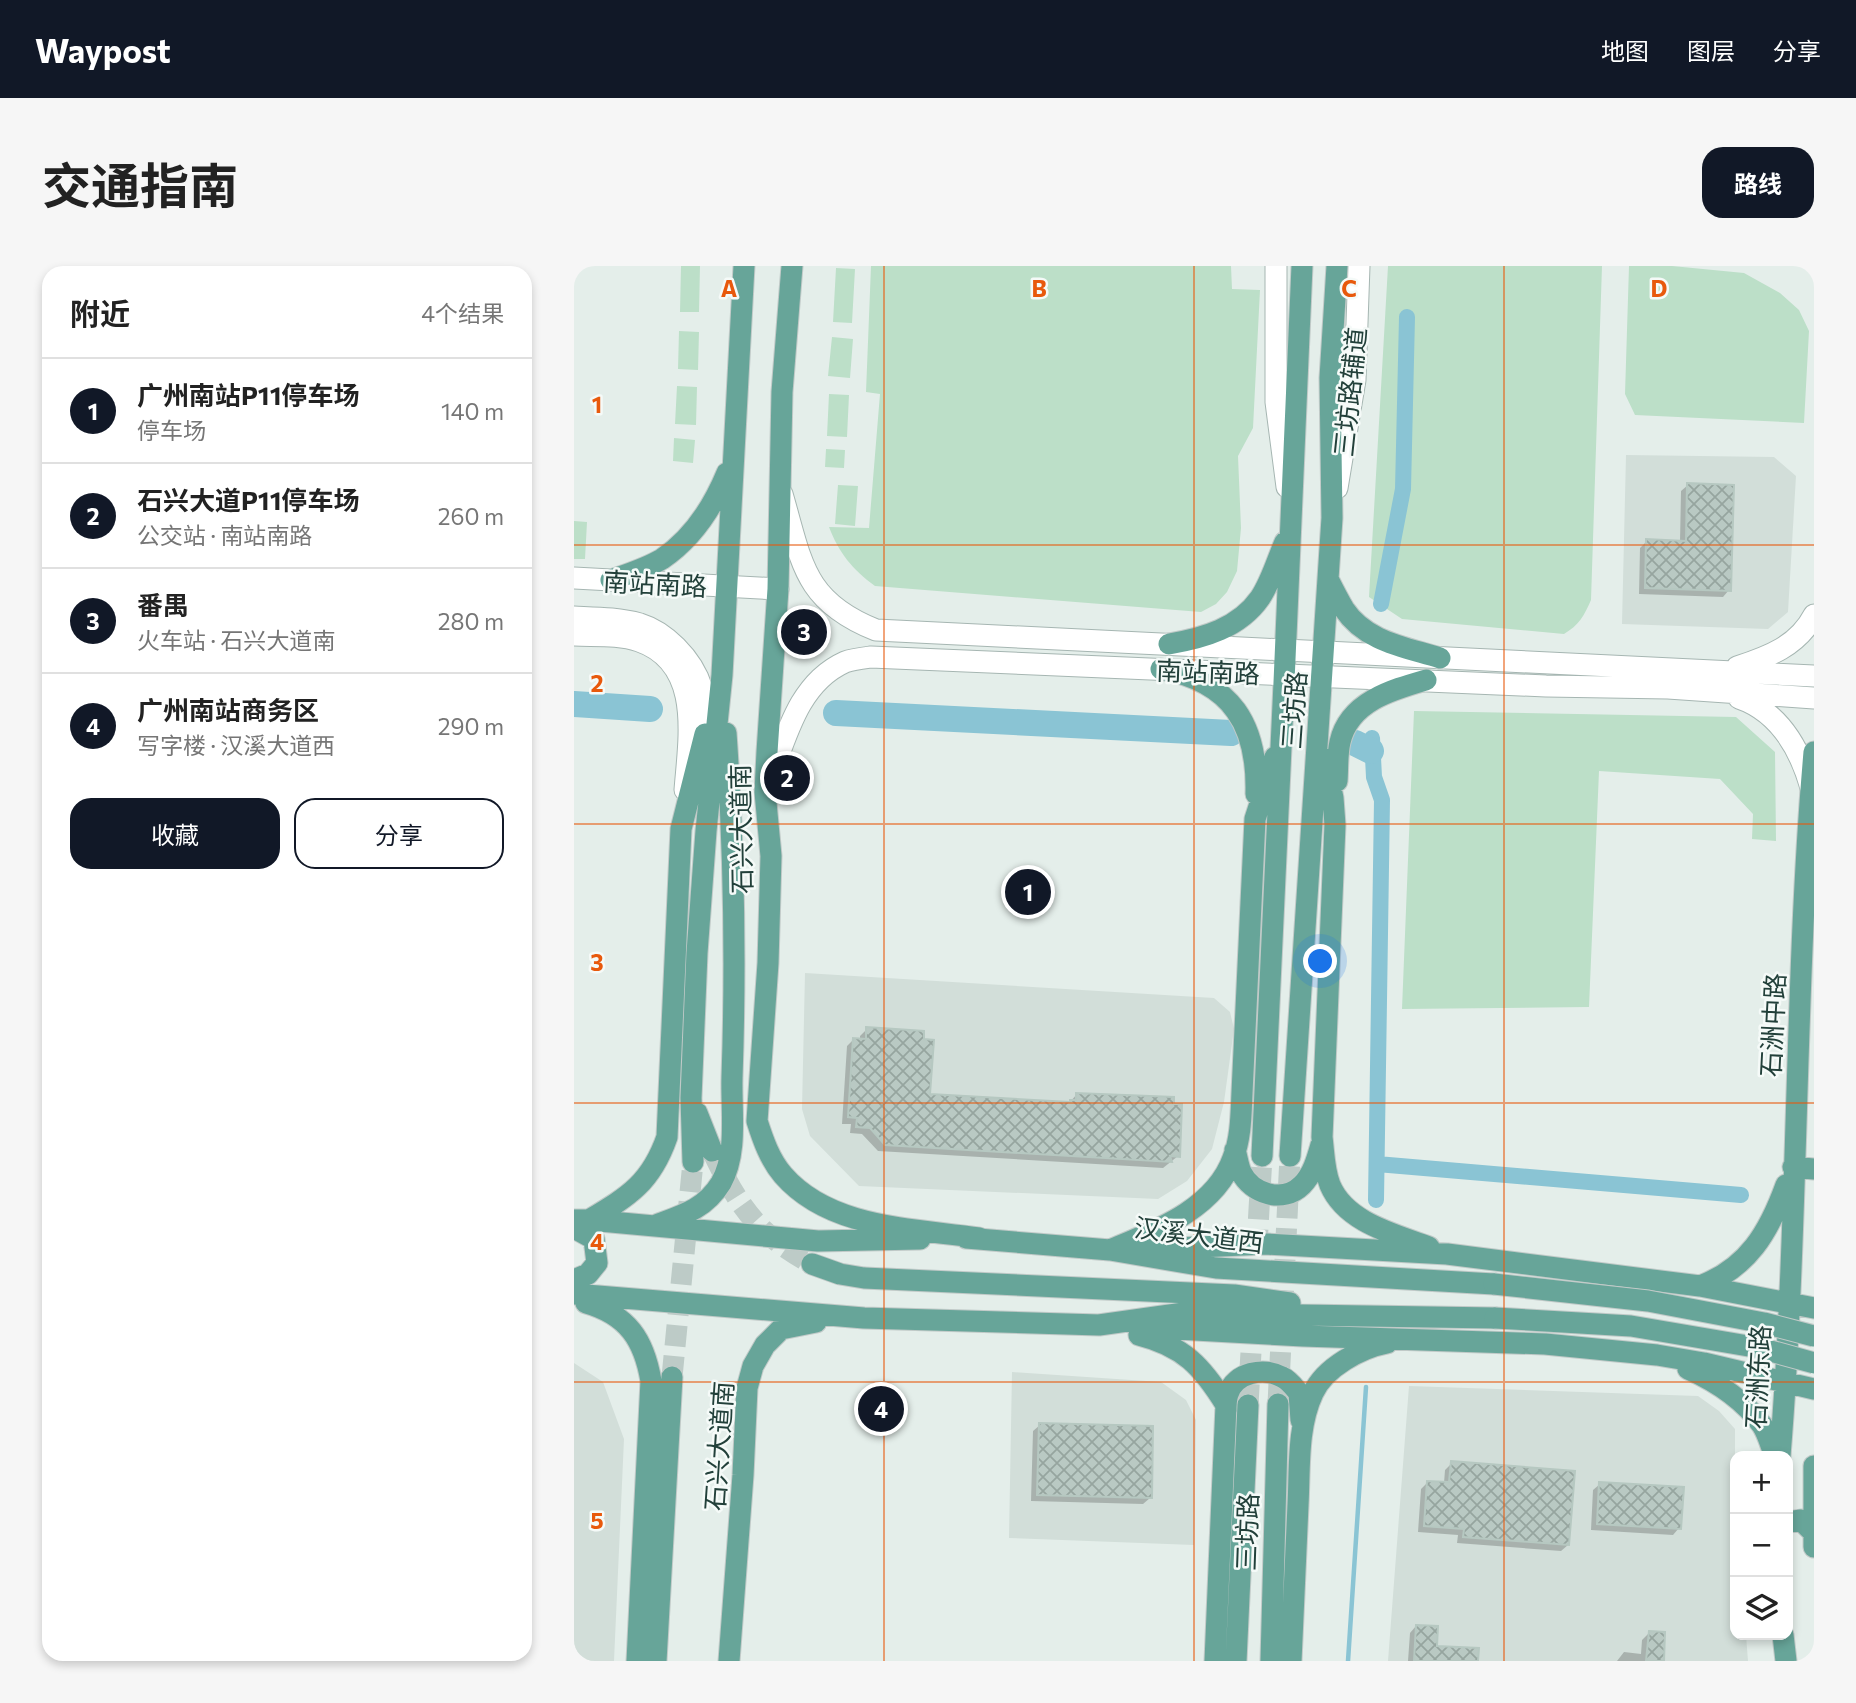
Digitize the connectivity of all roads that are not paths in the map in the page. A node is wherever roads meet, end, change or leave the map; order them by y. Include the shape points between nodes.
1 (744, 266) edge
2 (792, 266) edge
3 (1276, 266) edge
4 (1303, 266) edge
5 (1337, 266) edge
6 (1360, 266) edge
7 (734, 455) junction
8 (780, 490) junction
9 (1332, 518) junction
10 (1290, 526) junction
11 (574, 578) edge
12 (1328, 578) junction
13 (611, 580) junction
14 (727, 586) junction
15 (779, 589) junction
16 (1814, 615) edge
17 (574, 617) edge
18 (574, 635) edge
19 (1169, 645) junction
20 (1286, 650) junction
21 (1324, 652) junction
22 (1440, 657) junction
23 (1161, 669) junction
24 (722, 675) junction
25 (1285, 675) junction
26 (1323, 676) junction
27 (1814, 676) edge
28 (1426, 680) junction
29 (1722, 681) junction
30 (1814, 698) edge
31 (708, 724) junction
32 (1283, 730) junction
33 (1320, 733) junction
34 (1814, 752) edge
35 (711, 777) junction
36 (1811, 788) junction
37 (765, 792) junction
38 (1255, 819) junction
39 (1335, 825) junction
40 (681, 829) junction
41 (691, 1098) junction
42 (757, 1121) junction
43 (732, 1141) junction
44 (1322, 1141) junction
45 (1236, 1150) junction
46 (712, 1151) tunnel mouth
47 (1262, 1156) tunnel mouth
48 (1290, 1156) tunnel mouth
49 (693, 1162) tunnel mouth
50 (1804, 1168) edge
51 (579, 1223) edge
52 (651, 1227) junction
53 (978, 1238) junction
54 (1110, 1250) junction
55 (1447, 1254) junction
56 (811, 1264) tunnel mouth
57 (574, 1280) edge
58 (1707, 1287) junction
59 (574, 1294) edge
60 (574, 1300) edge
61 (1790, 1302) junction
62 (1814, 1308) edge
63 (1376, 1315) junction
64 (864, 1318) junction
65 (1099, 1325) junction
66 (1814, 1336) edge
67 (1408, 1339) junction
68 (1657, 1355) junction
69 (1704, 1363) junction
70 (1814, 1363) edge
71 (672, 1377) tunnel mouth
72 (1786, 1382) junction
73 (1814, 1389) edge
74 (1278, 1404) tunnel mouth
75 (1248, 1405) tunnel mouth
76 (1226, 1411) junction
77 (1302, 1429) junction
78 (1773, 1451) edge
79 (1780, 1451) edge
80 (1814, 1466) edge
81 (1793, 1521) edge
82 (1814, 1536) edge
83 (1784, 1640) edge
84 (637, 1661) edge
85 (656, 1661) edge
86 (729, 1661) edge
87 (1215, 1661) edge
88 (1236, 1661) edge
89 (1270, 1661) edge
90 (1291, 1661) edge
91 (1786, 1661) edge

1 - 7 main road, 石兴大道南
2 - 8 main road, 石兴大道南
3 - 10 street via 1276,402
4 - 10 main road, 三坊路
5 - 9 main road, 三坊路 via 1330,378
6 - 9 street, 三坊路辅道 via 1355,380
7 - 13 main road via 716,500 684,542 660,560
7 - 14 main road, 石兴大道南
8 - 15 main road, 石兴大道南
8 - 19 street, 南站南路 via 814,587 852,621 876,630
9 - 12 main road, 三坊路
10 - 19 main road via 1261,597 1247,612 1221,631
10 - 20 main road, 三坊路
11 - 13 street, 南站南路
12 - 21 main road, 三坊路
12 - 22 main road via 1344,609 1375,638
13 - 14 street, 南站南路
14 - 15 street, 南站南路
14 - 24 main road, 石兴大道南
15 - 37 main road, 石兴大道南
16 - 29 street via 1800,635 1781,650
17 - 31 street via 642,625 671,642 691,662 701,683
18 - 40 street via 640,641 669,661 680,677 689,725
19 - 20 street, 南站南路
20 - 21 street, 南站南路
20 - 25 main road, 三坊路
21 - 22 street, 南站南路
21 - 26 main road, 三坊路
22 - 29 street, 南站南路
23 - 25 street, 南站南路
23 - 37 street, 南站南路 via 871,657 846,662 823,675 805,693
23 - 38 main road via 1205,682 1237,713 1252,744 1256,766
24 - 31 main road
24 - 35 main road, 石兴大道南
24 - 43 main road via 733,832
25 - 26 street, 南站南路
25 - 32 main road, 三坊路
26 - 28 street, 南站南路
26 - 33 main road, 三坊路
27 - 29 street, 南站南路
28 - 29 street, 南站南路
28 - 39 main road via 1380,695 1348,723 1339,746
29 - 30 street, 南站南路
29 - 36 street via 1779,723 1805,766
31 - 35 street
31 - 40 main road
32 - 38 main road
32 - 47 main road, 三坊路
33 - 39 main road
33 - 48 main road, 三坊路
34 - 36 main road, 石洲中路
35 - 41 main road, 石兴大道南 via 696,953
36 - 50 main road, 石洲中路
37 - 42 main road, 石兴大道南 via 771,856 769,950
38 - 45 main road
39 - 44 main road
40 - 51 main road via 667,1137 659,1162 642,1183 622,1200
41 - 46 main road
41 - 49 main road, 石兴大道南
42 - 43 main road via 741,1142
42 - 53 main road, 石兴大道南 via 781,1173 826,1209 857,1220
43 - 52 main road via 721,1182 700,1208
44 - 45 main road via 1308,1178 1283,1195 1256,1189 1240,1171
44 - 55 main road via 1331,1188 1346,1208 1360,1219
45 - 54 main road via 1226,1176 1188,1211
50 - 58 main road via 1747,1257
50 - 61 main road, 石洲中路
51 - 52 main road, 汉溪大道西
51 - 57 main road via 594,1239 597,1263
52 - 53 main road, 汉溪大道西 via 818,1241
53 - 54 main road, 汉溪大道西
54 - 55 main road via 1265,1244
54 - 66 main road, 汉溪大道西, bridge via 1216,1268 1493,1284 1648,1301
55 - 58 main road
56 - 63 main road via 864,1278 1234,1295
58 - 61 main road
58 - 69 main road via 1735,1304 1742,1323 1731,1353
59 - 64 main road
60 - 84 main road via 606,1309 629,1327 648,1360 652,1381
61 - 62 main road
61 - 72 main road, 石洲东路
63 - 65 main road via 1184,1313
63 - 70 main road, bridge via 1631,1326 1760,1348
64 - 65 main road
64 - 86 main road, 石兴大道南 via 805,1322 781,1329 753,1366 747,1388
65 - 67 main road
65 - 76 main road via 1157,1339 1183,1352 1213,1385
67 - 68 main road via 1545,1344
67 - 77 main road via 1374,1346 1324,1377 1313,1392
68 - 69 main road
68 - 78 main road via 1713,1380 1735,1396 1764,1427
69 - 72 main road
71 - 85 main road, 石兴大道南
72 - 73 main road
72 - 79 main road, 石洲东路
74 - 89 main road, 三坊路
75 - 88 main road, 三坊路
76 - 77 main road via 1228,1394 1239,1379 1266,1371 1282,1377 1299,1393
76 - 87 main road
77 - 90 main road
80 - 82 main road
81 - 82 main road via 1801,1520
83 - 91 main road

